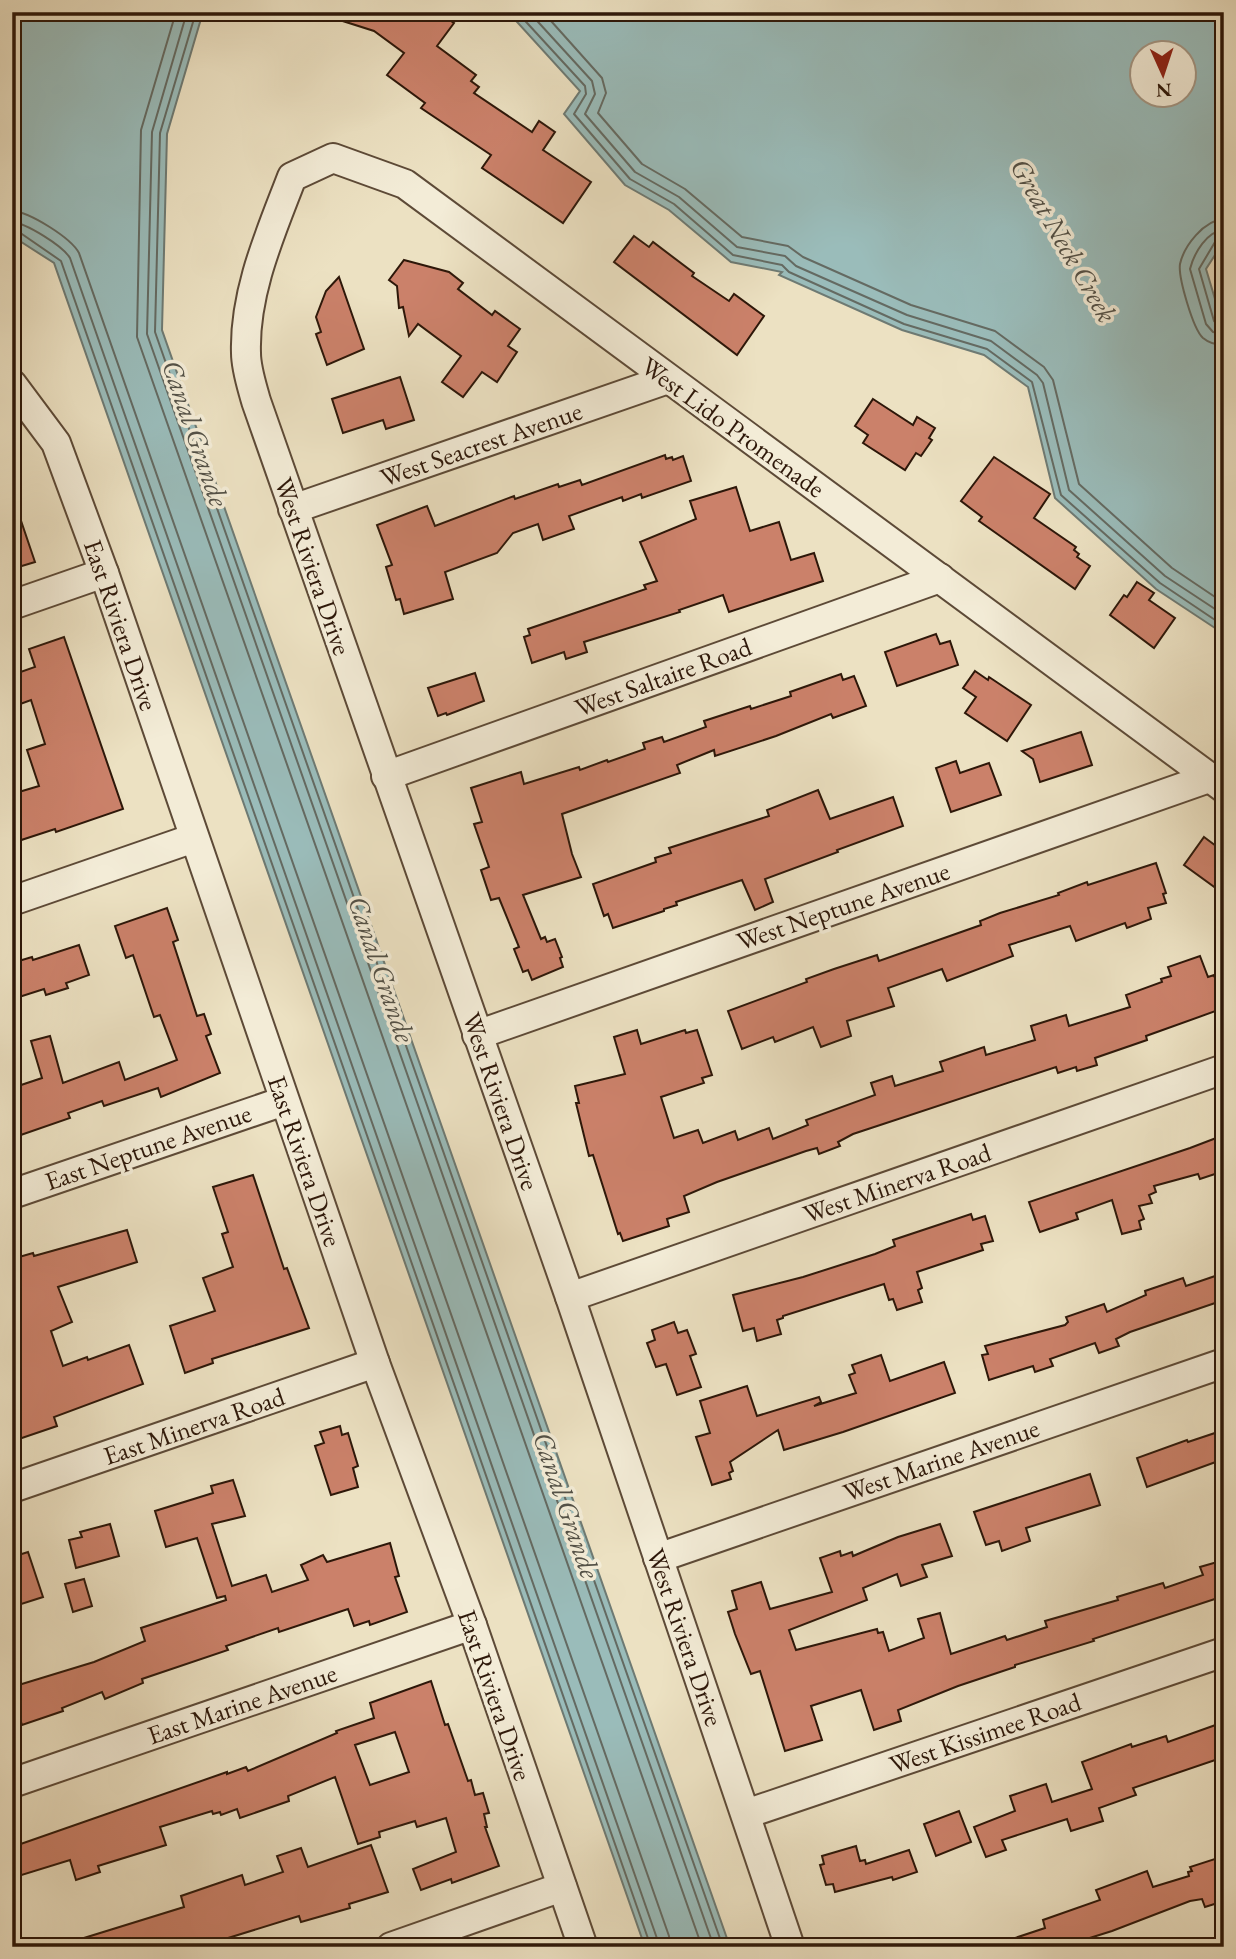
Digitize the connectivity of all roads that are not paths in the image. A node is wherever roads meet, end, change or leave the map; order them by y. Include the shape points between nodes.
1 (264, 251) joint
2 (668, 379) junction
3 (12, 384) edge
4 (293, 509) junction
5 (104, 573) junction
6 (940, 578) junction
7 (12, 605) edge
8 (386, 776) junction
9 (1216, 783) edge
10 (194, 838) junction
11 (12, 901) edge
12 (477, 1035) junction
13 (1224, 1069) edge
14 (284, 1101) junction
15 (12, 1194) edge
16 (570, 1297) junction
17 (375, 1363) junction
18 (1224, 1363) edge
19 (12, 1488) edge
20 (658, 1558) junction
21 (472, 1625) junction
22 (1224, 1653) edge
23 (12, 1783) edge
24 (746, 1814) junction
25 (562, 1887) junction
26 (391, 1947) edge
27 (583, 1947) edge
28 (790, 1947) edge

1 - 2 street, West Lido Promenade via 292,177 333,158 405,184
1 - 4 street, West Riviera Drive via 250,305 246,355 256,401
2 - 4 street, West Seacrest Avenue
2 - 6 street, West Lido Promenade
3 - 5 street, East Riviera Drive via 55,443
4 - 8 street, West Riviera Drive
5 - 7 street
5 - 10 street, East Riviera Drive
6 - 8 street, West Saltaire Road
6 - 9 street, West Lido Promenade
8 - 12 street, West Riviera Drive
9 - 12 street, West Neptune Avenue
10 - 11 street
10 - 14 street, East Riviera Drive
12 - 16 street, West Riviera Drive
13 - 16 street, West Minerva Road
14 - 15 street, East Neptune Avenue
14 - 17 street, East Riviera Drive
16 - 20 street, West Riviera Drive
17 - 19 street, East Minerva Road
17 - 21 street, East Riviera Drive
18 - 20 street, West Marine Avenue
20 - 24 street, West Riviera Drive
21 - 23 street, East Marine Avenue
21 - 25 street, East Riviera Drive
22 - 24 street, West Kissimee Road
24 - 28 street, West Riviera Drive
25 - 26 street
25 - 27 street, East Riviera Drive

